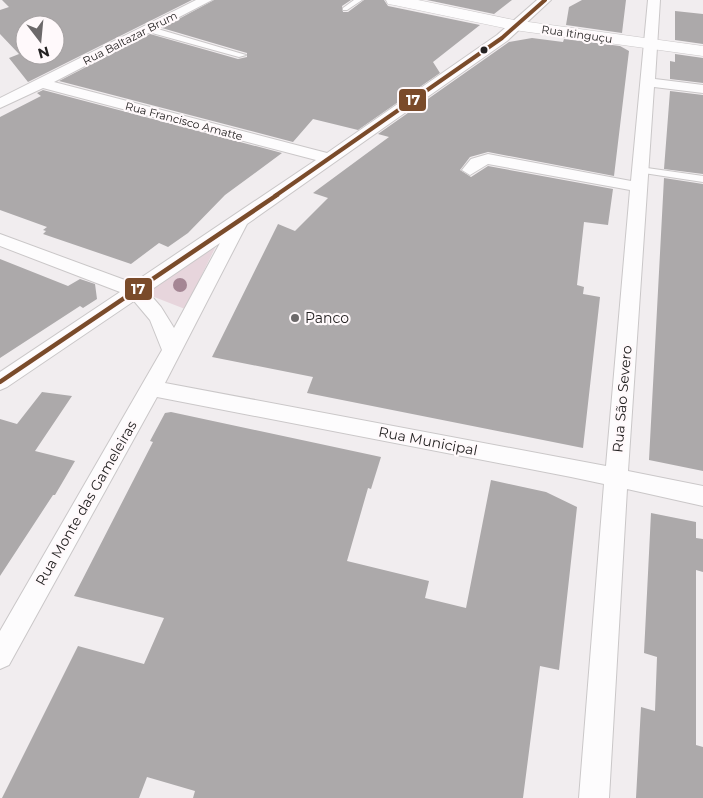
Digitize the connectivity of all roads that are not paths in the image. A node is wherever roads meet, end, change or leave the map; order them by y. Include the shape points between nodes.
1 (206, 0) edge
2 (359, 0) edge
3 (394, 0) edge
4 (545, 0) edge
5 (654, 0) edge
6 (345, 9) dead end
7 (514, 25) junction
8 (148, 29) junction
9 (649, 44) junction
10 (703, 50) edge
11 (242, 55) dead end
12 (646, 82) junction
13 (40, 83) junction
14 (703, 90) edge
15 (0, 104) edge
16 (328, 158) junction
17 (470, 170) dead end
18 (640, 178) junction
19 (703, 179) edge
20 (241, 220) junction
21 (0, 240) edge
22 (135, 291) junction
23 (172, 351) junction
24 (0, 382) edge
25 (152, 388) junction
26 (616, 477) junction
27 (703, 496) edge
28 (0, 656) edge
29 (594, 798) edge

1 - 8 street, Rua Baltazar Brum
2 - 6 lane
3 - 7 main road, Rua Itinguçu
4 - 7 street
5 - 9 street, Rua São Severo
7 - 9 main road, Rua Itinguçu
7 - 16 street via 502,38
8 - 11 lane
8 - 13 street, Rua Baltazar Brum
9 - 10 main road, Rua Itinguçu
9 - 12 street, Rua São Severo
12 - 14 street
12 - 18 street, Rua São Severo
13 - 15 street, Rua Baltazar Brum
13 - 16 street, Rua Francisco Amatte
16 - 20 street
17 - 18 street via 477,162 488,160
18 - 19 lane
18 - 26 street, Rua São Severo
20 - 22 street
20 - 23 street, Rua Monte das Gameleiras
21 - 22 street
22 - 23 street via 153,307 164,326
22 - 24 street
23 - 25 street, Rua Monte das Gameleiras
25 - 26 street, Rua Municipal
25 - 28 street, Rua Monte das Gameleiras
26 - 27 street, Rua Municipal
26 - 29 street, Rua São Severo

